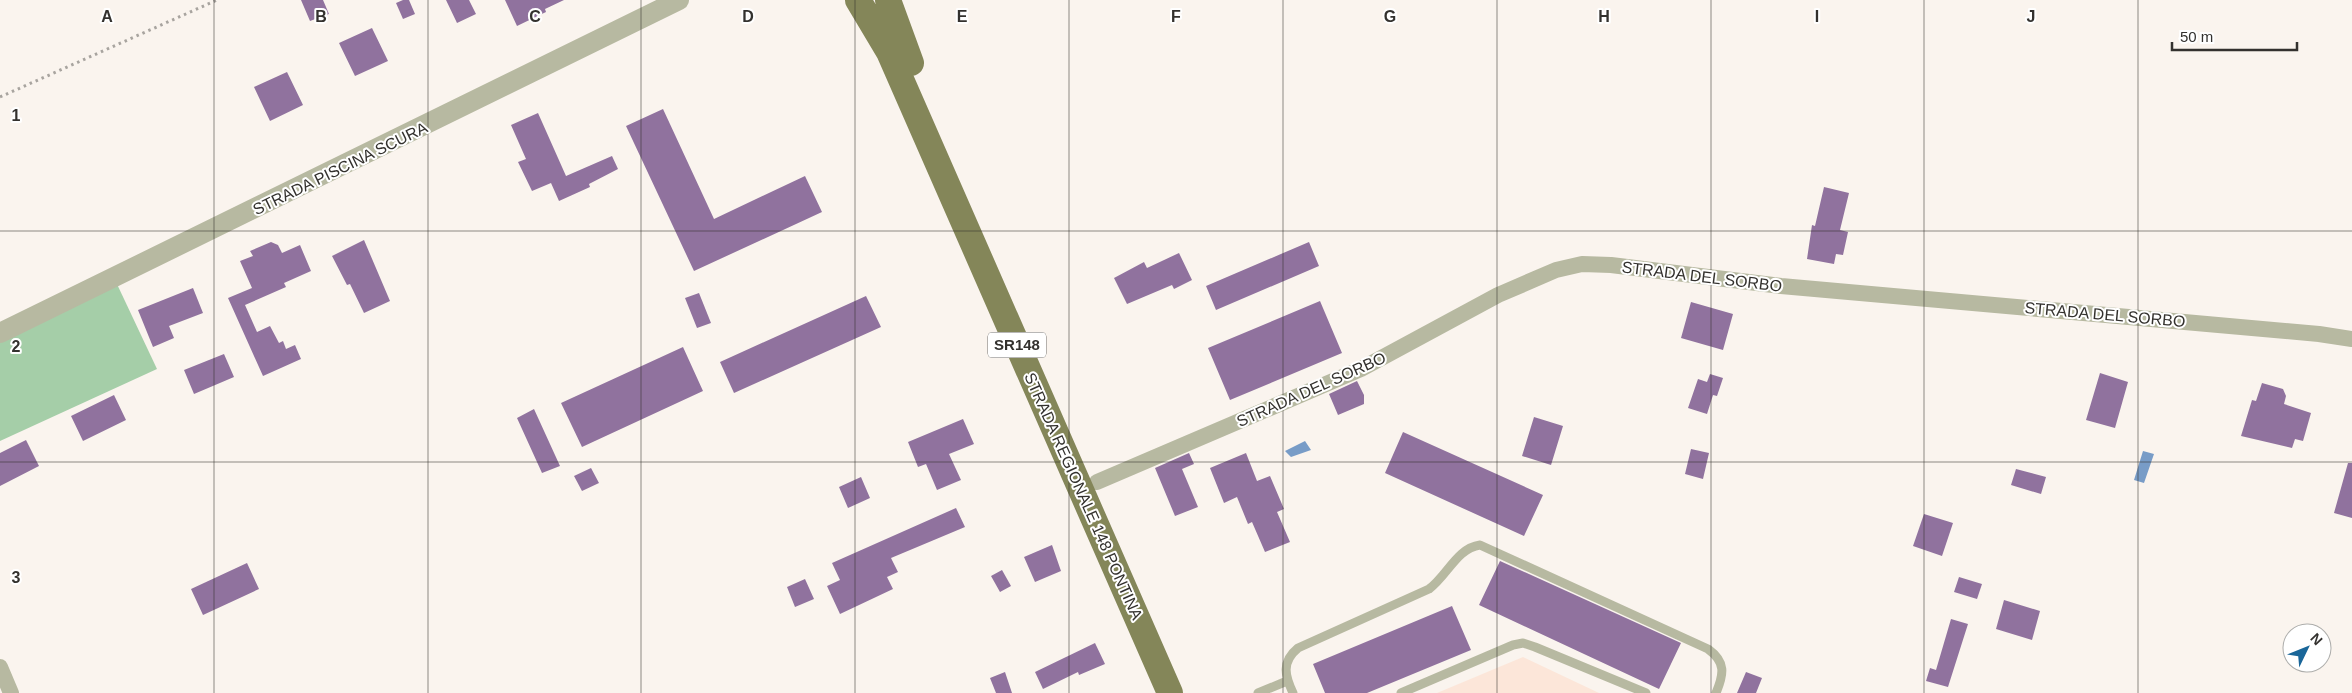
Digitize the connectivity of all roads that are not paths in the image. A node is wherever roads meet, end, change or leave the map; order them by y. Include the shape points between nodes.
1 (679, 0) edge
2 (858, 0) edge
3 (888, 0) edge
4 (0, 333) edge
5 (2352, 339) edge
6 (1097, 482) junction
7 (0, 667) edge
8 (1287, 680) junction
9 (11, 693) edge
10 (1170, 693) edge
11 (1188, 693) edge
12 (1258, 693) edge
13 (1293, 693) edge
14 (1401, 693) edge
15 (1646, 693) edge
16 (1716, 693) edge

1 - 4 street, STRADA PISCINA SCURA
2 - 10 main road, STRADA REGIONALE 148 PONTINA / SR148 via 889,52
3 - 6 main road, STRADA REGIONALE 148 PONTINA / SR148 via 915,70
5 - 6 street, STRADA DEL SORBO via 1781,286 1582,264 1556,270 1498,295 1352,374
6 - 11 main road, STRADA REGIONALE 148 PONTINA / SR148
7 - 9 street
8 - 12 lane
8 - 13 lane
8 - 16 lane via 1288,658 1298,648 1430,589 1463,552 1480,545 1708,649 1719,659 1724,673
14 - 15 lane via 1523,644 1535,646

